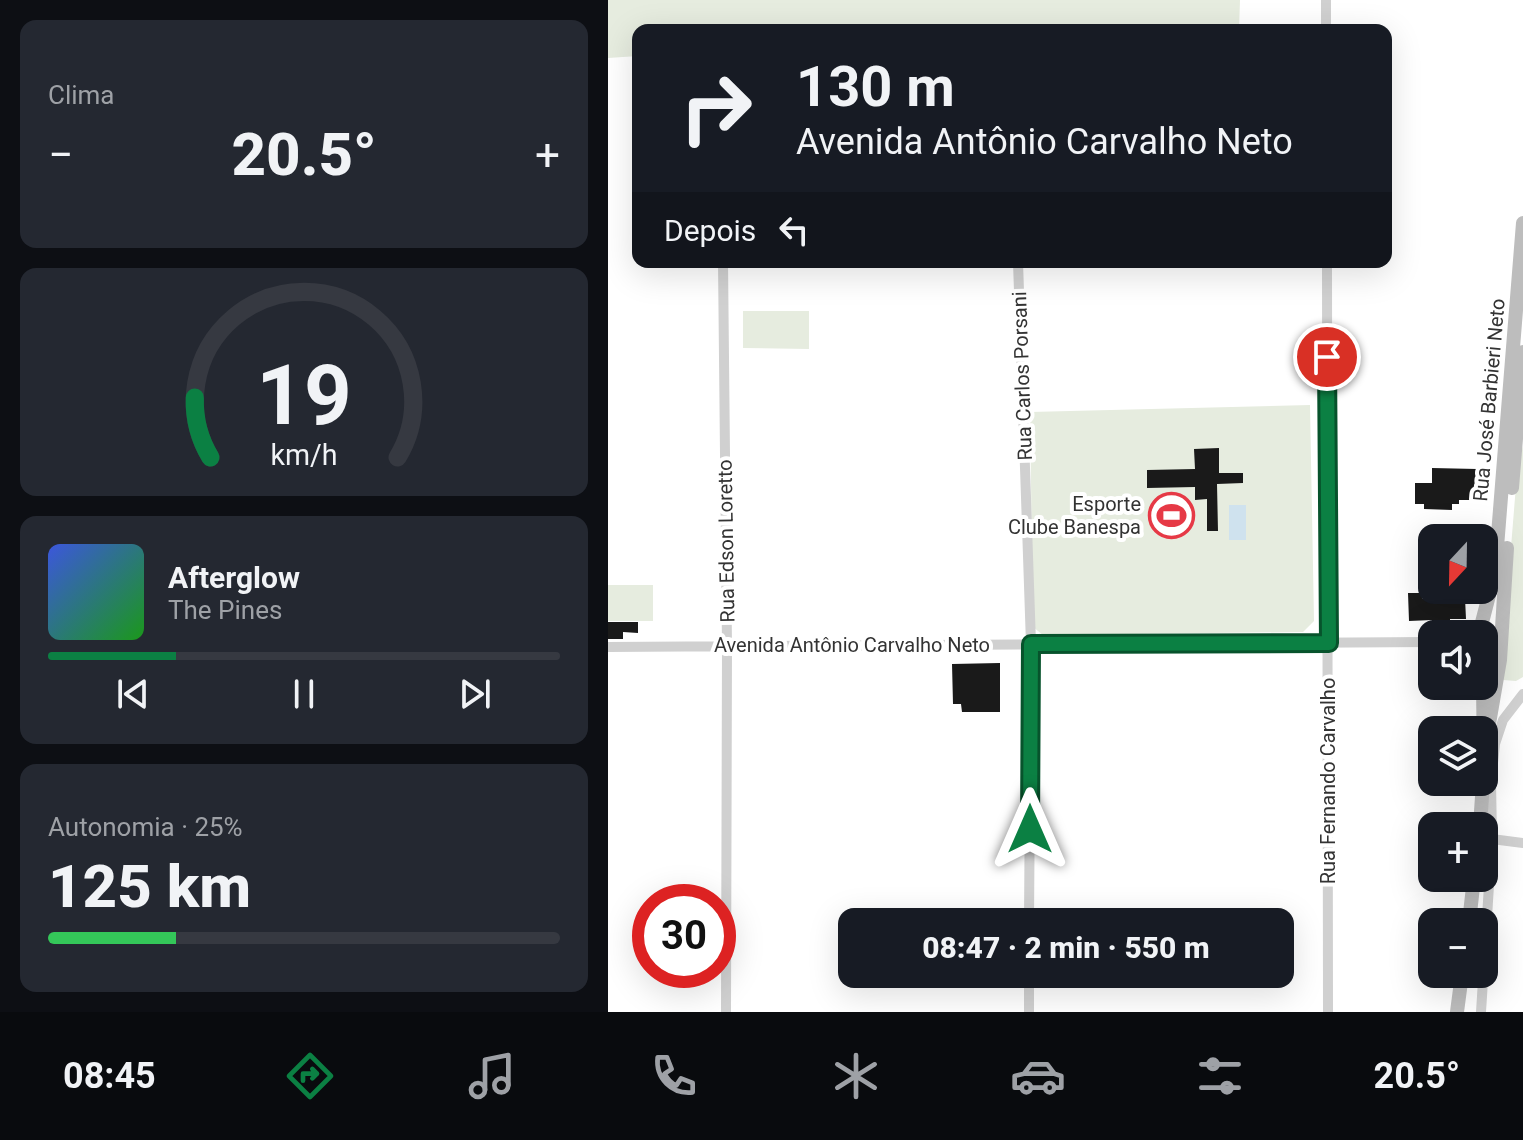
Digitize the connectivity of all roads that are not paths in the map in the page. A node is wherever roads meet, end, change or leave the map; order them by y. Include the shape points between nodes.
1 (1326, 0) edge
2 (1326, 24) edge
3 (1523, 223) edge
4 (723, 268) edge
5 (1018, 268) edge
6 (1327, 268) edge
7 (1523, 352) edge
8 (1520, 437) edge
9 (1484, 620) edge
10 (1502, 627) junction
11 (1498, 628) edge
12 (1418, 642) edge
13 (1329, 643) junction
14 (1031, 644) junction
15 (727, 646) junction
16 (608, 647) edge
17 (1500, 660) joint
18 (1523, 694) edge
19 (1490, 716) edge
20 (1489, 812) edge
21 (1498, 839) edge
22 (1523, 843) edge
23 (1486, 892) edge
24 (1029, 908) edge
25 (1029, 988) edge
26 (1460, 988) edge
27 (726, 1012) edge
28 (1029, 1012) edge
29 (1328, 1012) edge
30 (1457, 1012) edge
31 (1481, 1012) edge

1 - 2 street
3 - 9 main road, Rua José Barbieri Neto via 1495,572
4 - 15 street, Rua Edson Loretto
5 - 14 street, Rua Carlos Porsani
6 - 13 street, Rua Fernando Carvalho
7 - 8 main road, Rua José Barbieri Neto
8 - 10 main road, Rua José Barbieri Neto
10 - 11 main road
10 - 17 main road, Rua José Barbieri Neto
12 - 13 street, Avenida Antônio Carvalho Neto
13 - 14 street, Avenida Antônio Carvalho Neto
13 - 29 street, Rua Fernando Carvalho
14 - 15 street, Avenida Antônio Carvalho Neto
14 - 24 street, Rua Carlos Porsani
15 - 16 street, Avenida Antônio Carvalho Neto
15 - 27 street, Rua Edson Loretto
17 - 19 main road
18 - 20 street via 1503,720 1495,744
21 - 22 street
23 - 31 street
25 - 28 street
26 - 30 main road

